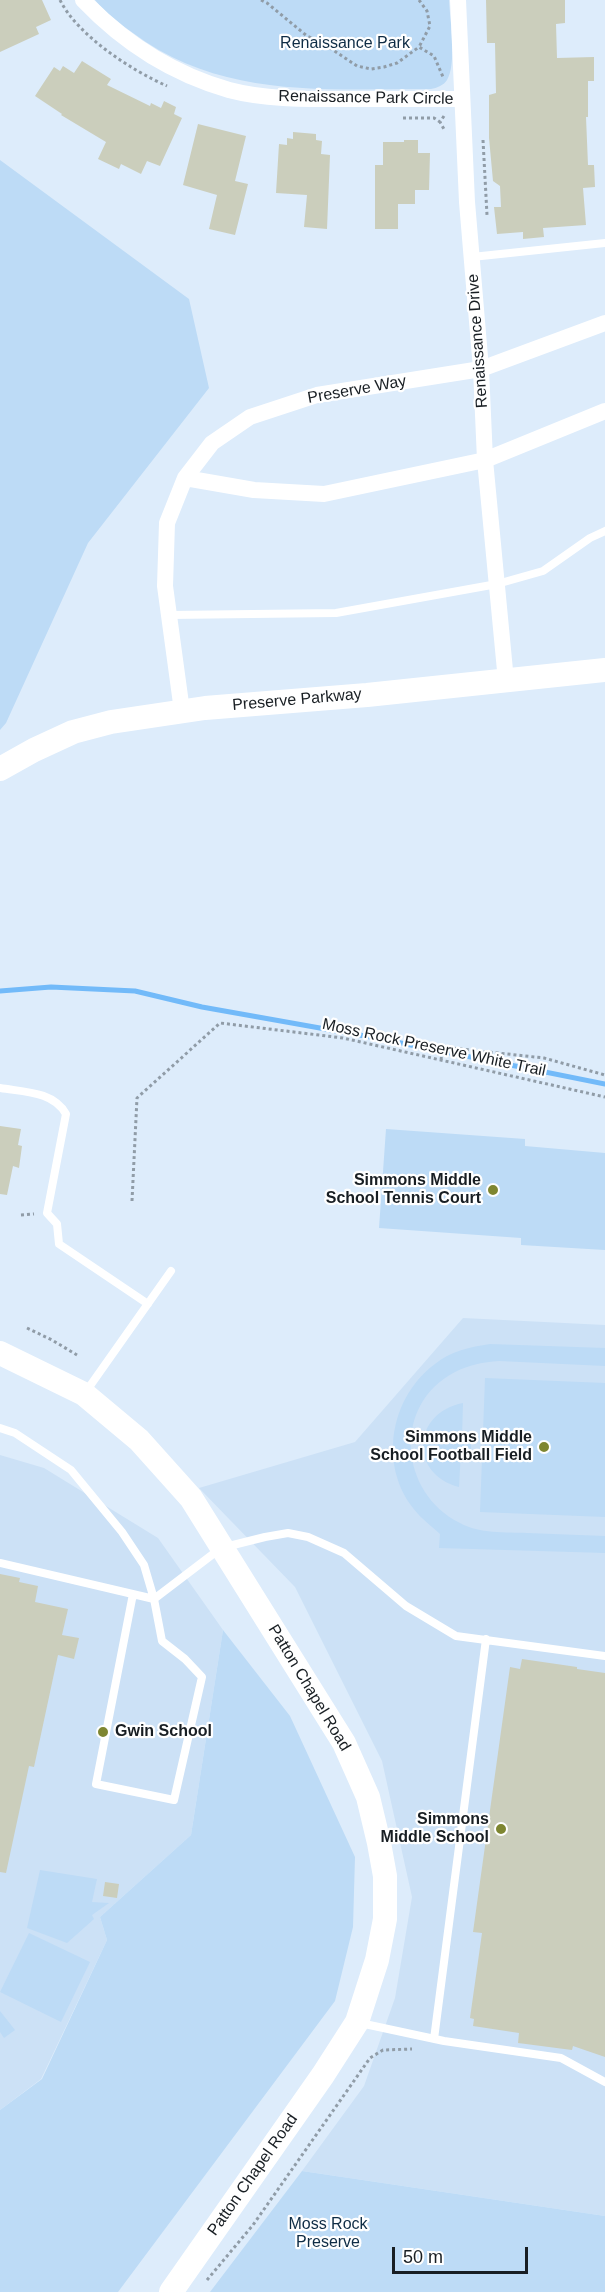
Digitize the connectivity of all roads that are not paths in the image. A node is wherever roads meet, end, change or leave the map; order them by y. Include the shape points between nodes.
1 (83, 0) edge
2 (458, 0) edge
3 (462, 99) junction
4 (605, 243) edge
5 (472, 257) junction
6 (605, 323) edge
7 (481, 369) junction
8 (605, 411) edge
9 (485, 460) junction
10 (185, 478) junction
11 (605, 531) edge
12 (497, 584) junction
13 (169, 615) junction
14 (605, 670) edge
15 (506, 681) junction
16 (182, 711) junction
17 (0, 770) edge
18 (0, 1088) edge
19 (171, 1271) dead end
20 (148, 1304) junction
21 (0, 1353) edge
22 (84, 1394) junction
23 (0, 1428) edge
24 (221, 1548) junction
25 (0, 1563) edge
26 (134, 1594) junction
27 (154, 1599) junction
28 (486, 1640) junction
29 (605, 1656) edge
30 (357, 2022) junction
31 (434, 2039) junction
32 (605, 2082) edge
33 (171, 2292) edge

1 - 3 street, Renaissance Park Circle via 113,30 152,57 230,90 316,99
2 - 3 street, Renaissance Drive
3 - 5 street, Renaissance Drive
4 - 5 lane
5 - 7 street, Renaissance Drive
6 - 7 street, Preserve Way
7 - 9 street, Renaissance Drive
7 - 10 street, Preserve Way via 317,395 250,417 212,443
8 - 9 street
9 - 10 street via 324,494 254,490
9 - 12 street, Renaissance Drive
10 - 13 street, Preserve Way via 167,522 165,586
11 - 12 lane via 543,572
12 - 13 lane via 336,613
12 - 15 street, Renaissance Drive
13 - 16 street, Preserve Way
14 - 15 street, Preserve Parkway
15 - 16 street, Preserve Parkway
16 - 17 street, Preserve Parkway via 72,732
18 - 20 lane via 52,1098 62,1106 66,1114 47,1213 57,1224 59,1244
19 - 20 lane
20 - 22 lane
21 - 22 street, Patton Chapel Road
22 - 24 street, Patton Chapel Road via 139,1440 176,1481
23 - 27 lane via 15,1433 71,1470 144,1565
24 - 27 lane
24 - 28 lane via 288,1533 308,1537 344,1553 433,1624 456,1636
24 - 30 street, Patton Chapel Road via 344,1743 368,1797 385,1876 385,1919 377,1960
25 - 26 lane
26 - 27 lane
26 - 27 lane via 96,1784 174,1800 202,1677 162,1641
28 - 29 lane
28 - 31 lane
30 - 31 lane
30 - 33 street, Patton Chapel Road
31 - 32 lane via 561,2058

